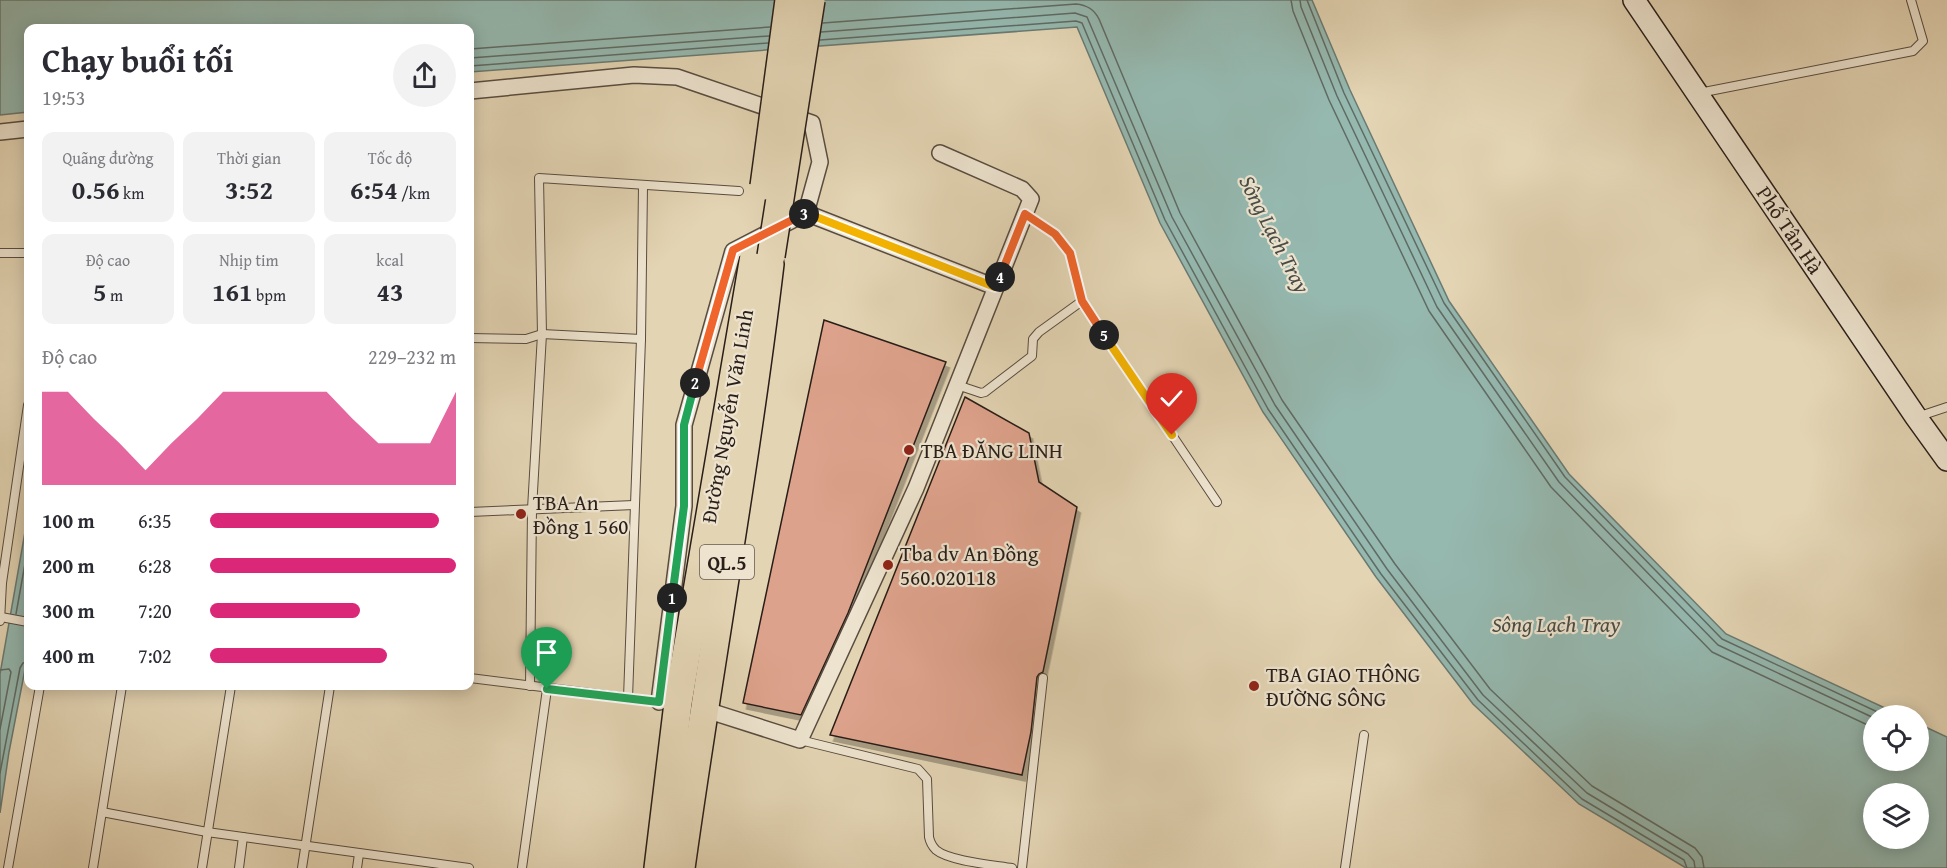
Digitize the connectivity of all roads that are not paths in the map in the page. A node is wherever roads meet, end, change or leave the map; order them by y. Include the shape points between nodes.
1 (789, 0) edge
2 (811, 0) edge
3 (1634, 0) edge
4 (1911, 0) edge
5 (474, 91) edge
6 (1697, 93) junction
7 (24, 129) edge
8 (0, 132) edge
9 (940, 153) dead end
10 (643, 186) junction
11 (739, 191) dead end
12 (806, 213) junction
13 (1025, 214) junction
14 (0, 253) edge
15 (24, 253) edge
16 (763, 253) junction
17 (995, 287) junction
18 (1082, 301) junction
19 (542, 334) junction
20 (474, 338) edge
21 (641, 339) junction
22 (957, 385) junction
23 (1947, 407) edge
24 (1916, 417) junction
25 (24, 432) edge
26 (1947, 460) edge
27 (1217, 502) dead end
28 (634, 505) junction
29 (532, 509) junction
30 (474, 512) edge
31 (2, 618) edge
32 (24, 621) edge
33 (1043, 678) dead end
34 (474, 679) edge
35 (531, 686) junction
36 (547, 689) junction
37 (39, 690) edge
38 (121, 690) edge
39 (230, 690) edge
40 (329, 690) edge
41 (628, 698) junction
42 (680, 705) junction
43 (1364, 735) dead end
44 (800, 740) junction
45 (102, 812) junction
46 (207, 832) junction
47 (243, 837) junction
48 (305, 846) junction
49 (359, 854) junction
50 (407, 864) edge
51 (8, 868) edge
52 (93, 868) edge
53 (202, 868) edge
54 (239, 868) edge
55 (302, 868) edge
56 (357, 868) edge
57 (469, 868) edge
58 (522, 868) edge
59 (658, 868) edge
60 (681, 868) edge
61 (1012, 868) edge
62 (1022, 868) edge
63 (1345, 868) edge

1 - 16 highway, Đường Nguyễn Văn Linh / QL.5, bridge
2 - 16 highway, Đường Nguyễn Văn Linh / QL.5, bridge
3 - 6 street, Phố Tân Hà
4 - 6 lane via 1923,40 1912,51
5 - 12 street via 634,75 677,77 812,123 820,162
6 - 24 street, Phố Tân Hà
7 - 8 street
9 - 13 street via 1022,189 1031,199
10 - 11 lane
10 - 19 lane via 539,178
10 - 21 lane
12 - 17 street
12 - 42 street via 733,250 684,425
13 - 17 street
13 - 18 lane via 1055,234 1070,253
14 - 15 lane
16 - 42 highway, Đường Nguyễn Văn Linh / QL.5
17 - 22 street
18 - 22 lane via 1039,332 1033,339 1032,356 986,392
18 - 27 lane
19 - 20 lane via 526,339
19 - 21 lane
19 - 29 lane
21 - 28 lane
22 - 44 street via 916,488
23 - 24 lane
24 - 26 street, Phố Tân Hà
25 - 31 lane via 2,583
28 - 29 lane
28 - 41 lane
29 - 30 lane
29 - 35 lane
31 - 32 lane
33 - 62 lane
34 - 35 lane
35 - 36 lane
36 - 41 lane
36 - 58 lane
37 - 51 lane
38 - 45 lane
39 - 46 lane
40 - 48 lane
41 - 42 lane
42 - 44 street
42 - 59 highway, Đường Nguyễn Văn Linh / QL.5
42 - 60 highway, Đường Nguyễn Văn Linh / QL.5
43 - 63 lane
44 - 61 lane via 918,769 927,779 932,846 950,856
45 - 46 lane
45 - 52 lane
46 - 47 lane
46 - 53 lane
47 - 48 lane
47 - 54 lane
48 - 49 lane
48 - 55 lane
49 - 50 lane
49 - 56 lane
50 - 57 lane

